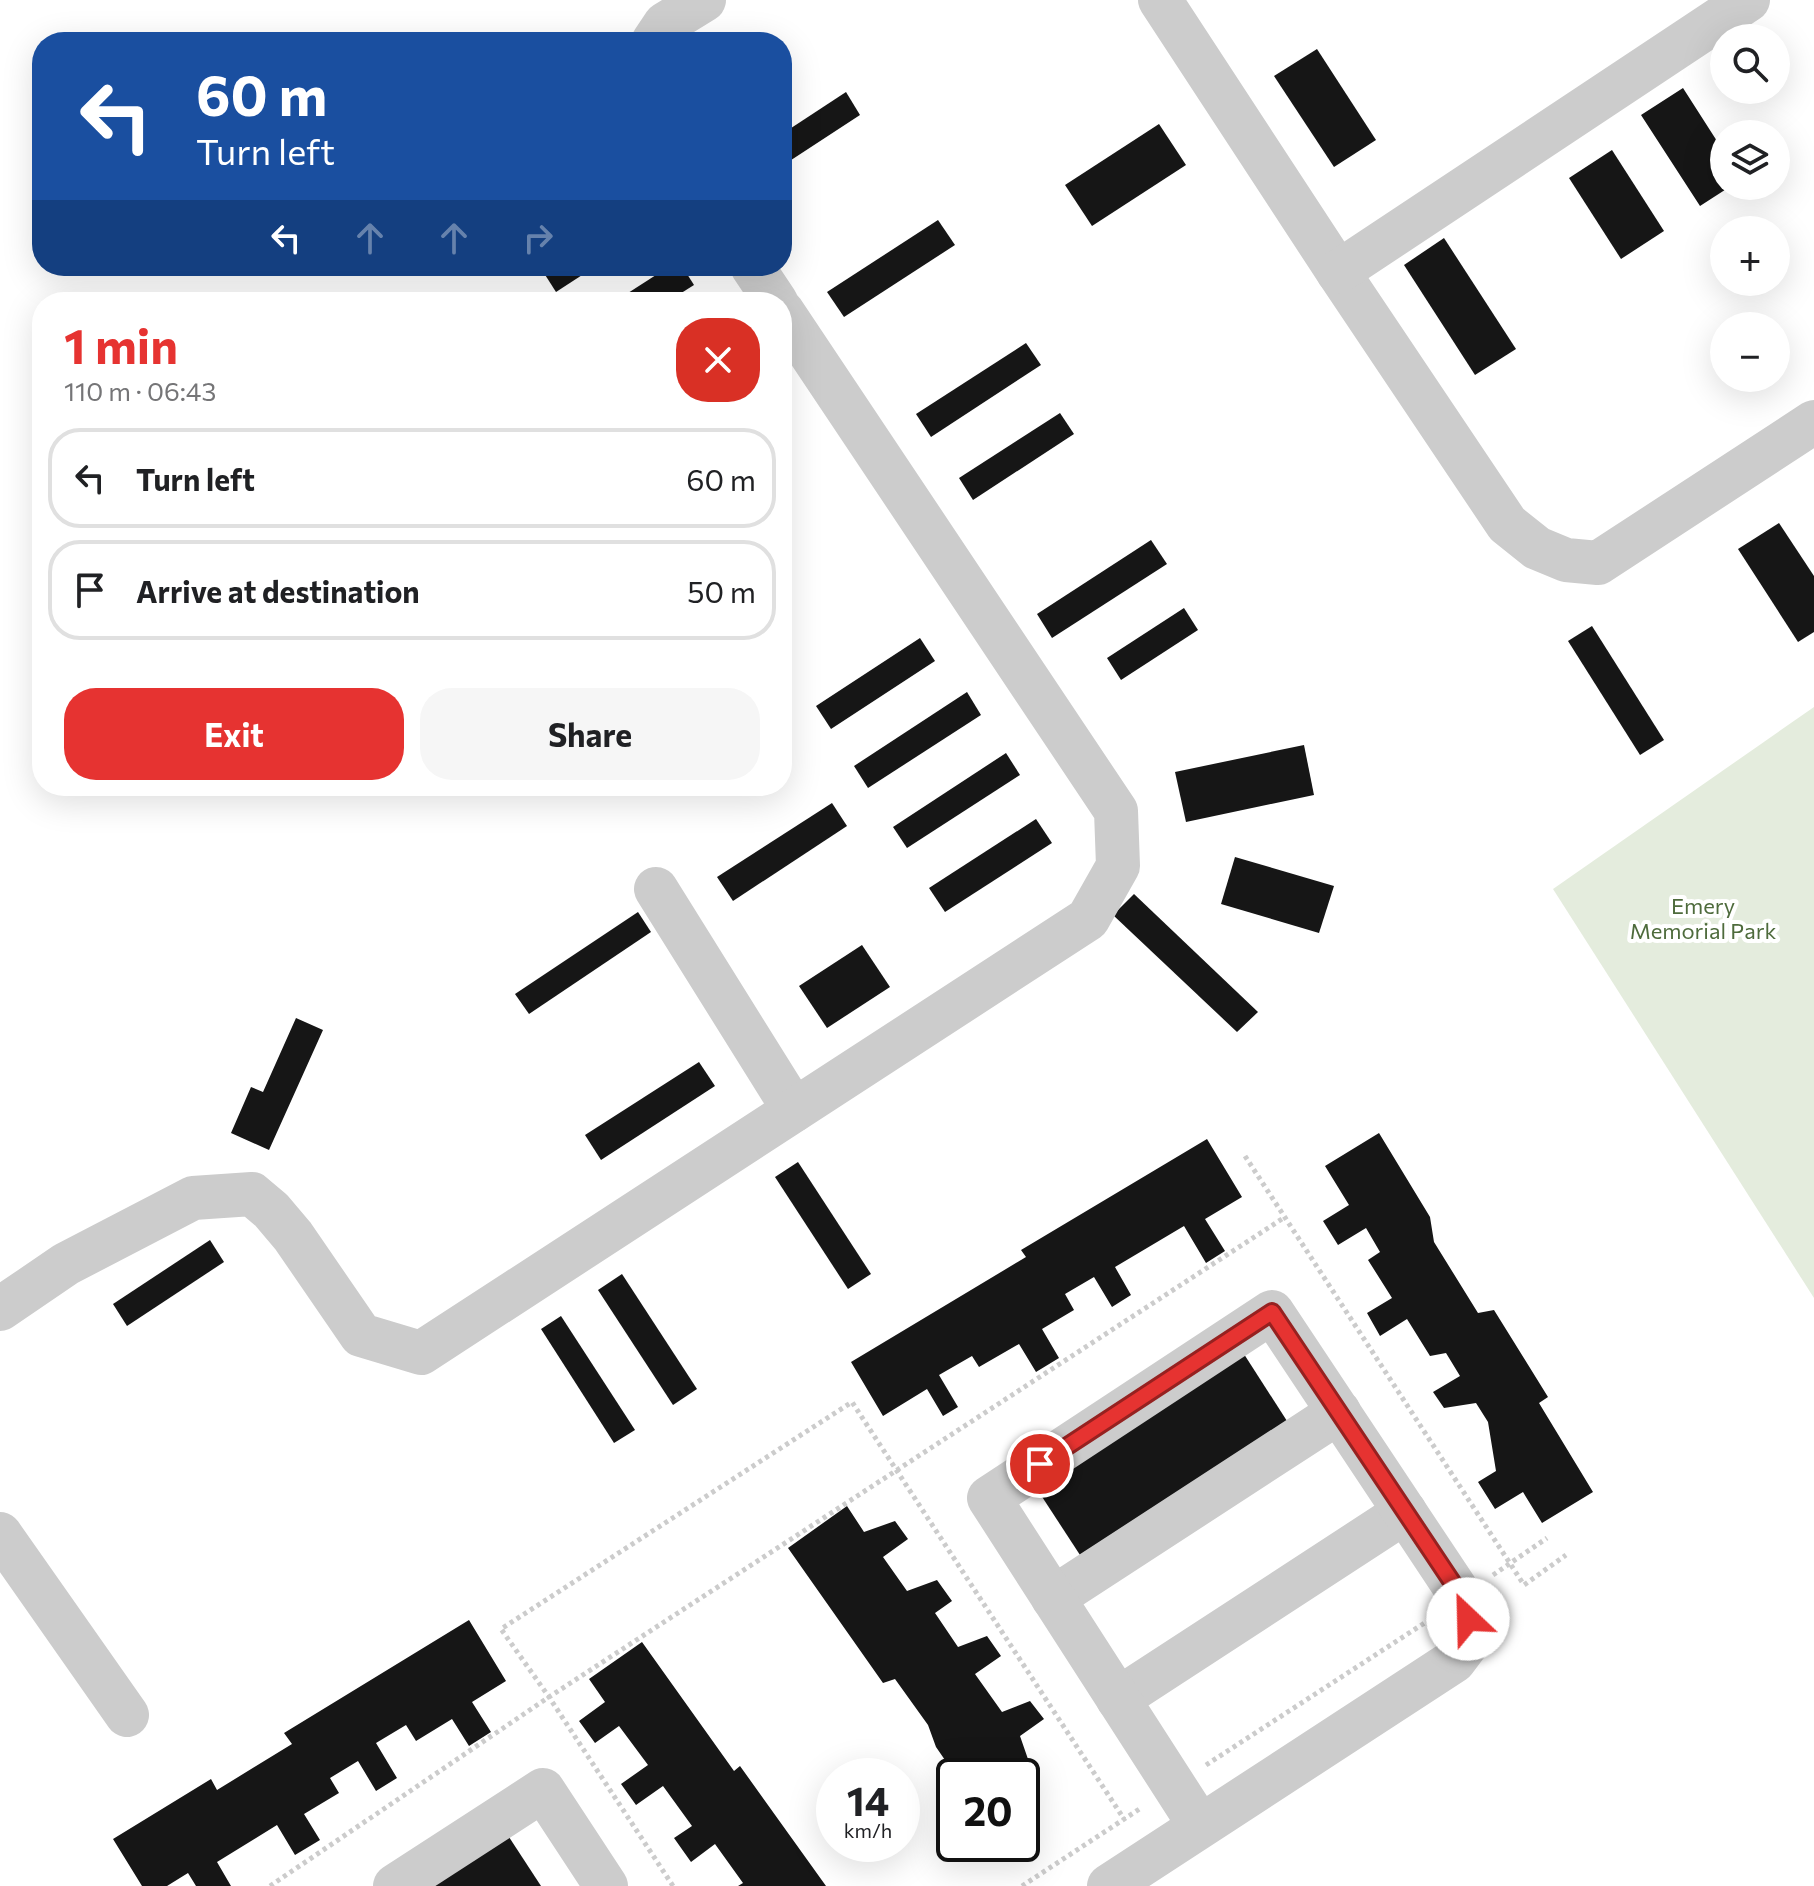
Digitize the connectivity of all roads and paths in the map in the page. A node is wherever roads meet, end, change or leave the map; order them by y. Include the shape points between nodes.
1 (704, 0) edge
2 (1160, 0) edge
3 (1748, 0) edge
4 (660, 32) edge
5 (1338, 272) junction
6 (792, 326) edge
7 (1814, 422) edge
8 (656, 889) dead end
9 (794, 1110) junction
10 (1245, 1156) dead end
11 (1285, 1217) junction
12 (0, 1309) edge
13 (1339, 1412) junction
14 (896, 1470) junction
15 (1405, 1512) junction
16 (0, 1534) edge
17 (1547, 1538) dead end
18 (1566, 1555) dead end
19 (1510, 1563) junction
20 (1462, 1597) junction
21 (1053, 1598) junction
22 (549, 1697) junction
23 (1118, 1699) junction
24 (127, 1715) dead end
25 (1174, 1786) junction
26 (1124, 1819) junction
27 (1200, 1826) junction
28 (270, 1886) edge
29 (395, 1886) edge
30 (606, 1886) edge
31 (673, 1886) edge
32 (1022, 1886) edge
33 (1109, 1886) edge

1 - 4 lane
2 - 5 lane
3 - 5 lane
5 - 7 lane via 1507,524 1537,548 1566,560 1598,563
6 - 9 lane via 1116,811 1118,866 1088,919
8 - 9 lane
9 - 12 lane via 421,1353 361,1335 293,1236 252,1194 193,1198 66,1264
10 - 11 path
11 - 14 path
11 - 19 path
13 - 15 lane
13 - 21 lane
13 - 21 lane via 1272,1312 989,1498
14 - 22 path
14 - 22 path via 852,1402 501,1629
14 - 26 path
15 - 20 lane
15 - 23 lane
16 - 24 lane
17 - 19 path
18 - 19 path via 1524,1585
19 - 20 path
20 - 25 path
20 - 27 lane via 1472,1637 1454,1661
21 - 23 lane
22 - 28 path
22 - 31 path
23 - 25 lane
25 - 26 path
25 - 27 lane
26 - 32 path
27 - 33 lane
29 - 30 lane via 543,1790

